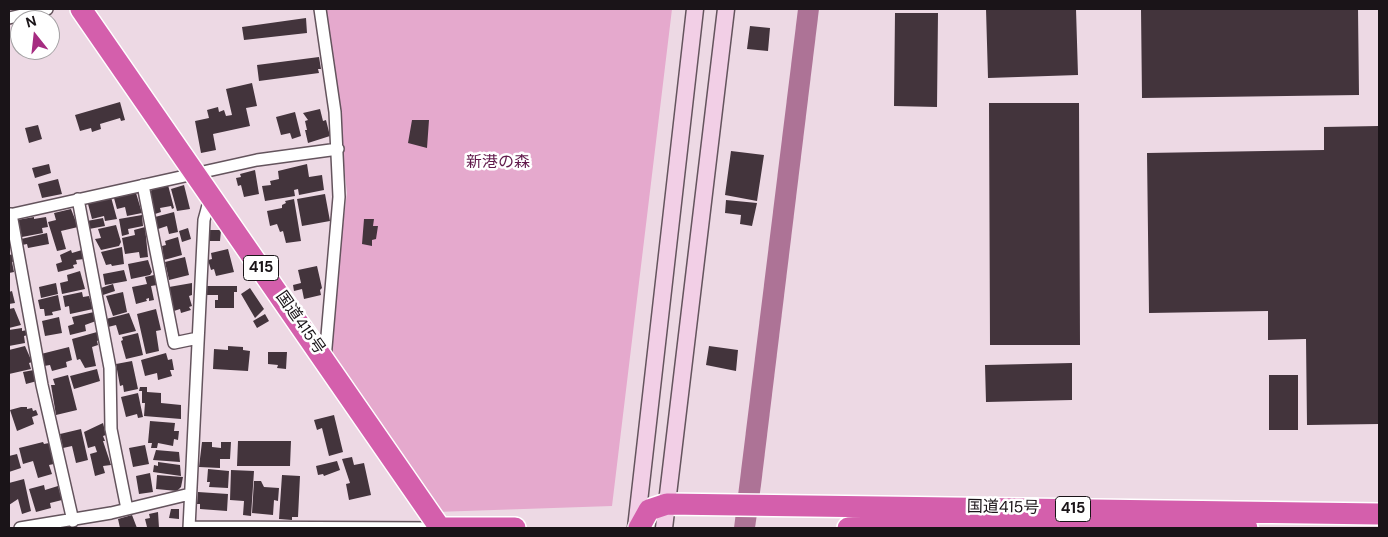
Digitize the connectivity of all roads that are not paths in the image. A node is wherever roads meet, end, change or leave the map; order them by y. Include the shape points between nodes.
1 (46, 9) edge
2 (80, 9) edge
3 (320, 9) edge
4 (696, 9) edge
5 (726, 9) edge
6 (9, 18) edge
7 (338, 148) junction
8 (193, 174) junction
9 (143, 185) junction
10 (210, 198) junction
11 (78, 199) junction
12 (10, 215) edge
13 (198, 338) junction
14 (325, 359) junction
15 (190, 494) junction
16 (667, 504) junction
17 (127, 509) junction
18 (1379, 514) edge
19 (73, 521) junction
20 (56, 526) edge
21 (952, 526) edge
22 (1105, 527) edge
23 (20, 528) edge
24 (189, 528) edge
25 (358, 528) edge
26 (440, 528) edge
27 (515, 528) edge
28 (637, 528) edge
29 (664, 528) edge
30 (848, 528) edge
31 (1247, 528) edge

1 - 6 street
2 - 8 highway, 国道415号 / 415
3 - 7 street via 336,112
4 - 28 street
5 - 16 street
7 - 8 street
7 - 14 street via 339,197
8 - 9 street
8 - 10 highway, 国道415号 / 415
9 - 11 street
9 - 13 street via 174,343
10 - 13 street via 204,220
10 - 14 highway, 国道415号 / 415
11 - 12 street
11 - 17 street via 110,368 111,429
12 - 19 street via 42,386
13 - 15 street
14 - 26 highway, 国道415号 / 415
15 - 17 street
15 - 24 street
16 - 18 highway, 国道415号 / 415
16 - 28 highway, 国道415号 / 415 via 649,510
16 - 29 street
17 - 19 street
19 - 20 street
20 - 23 street
21 - 22 highway, 国道415号 / 415
21 - 30 highway, 国道415号 / 415
22 - 31 highway, 国道415号 / 415
24 - 25 street
25 - 26 street
26 - 27 highway

